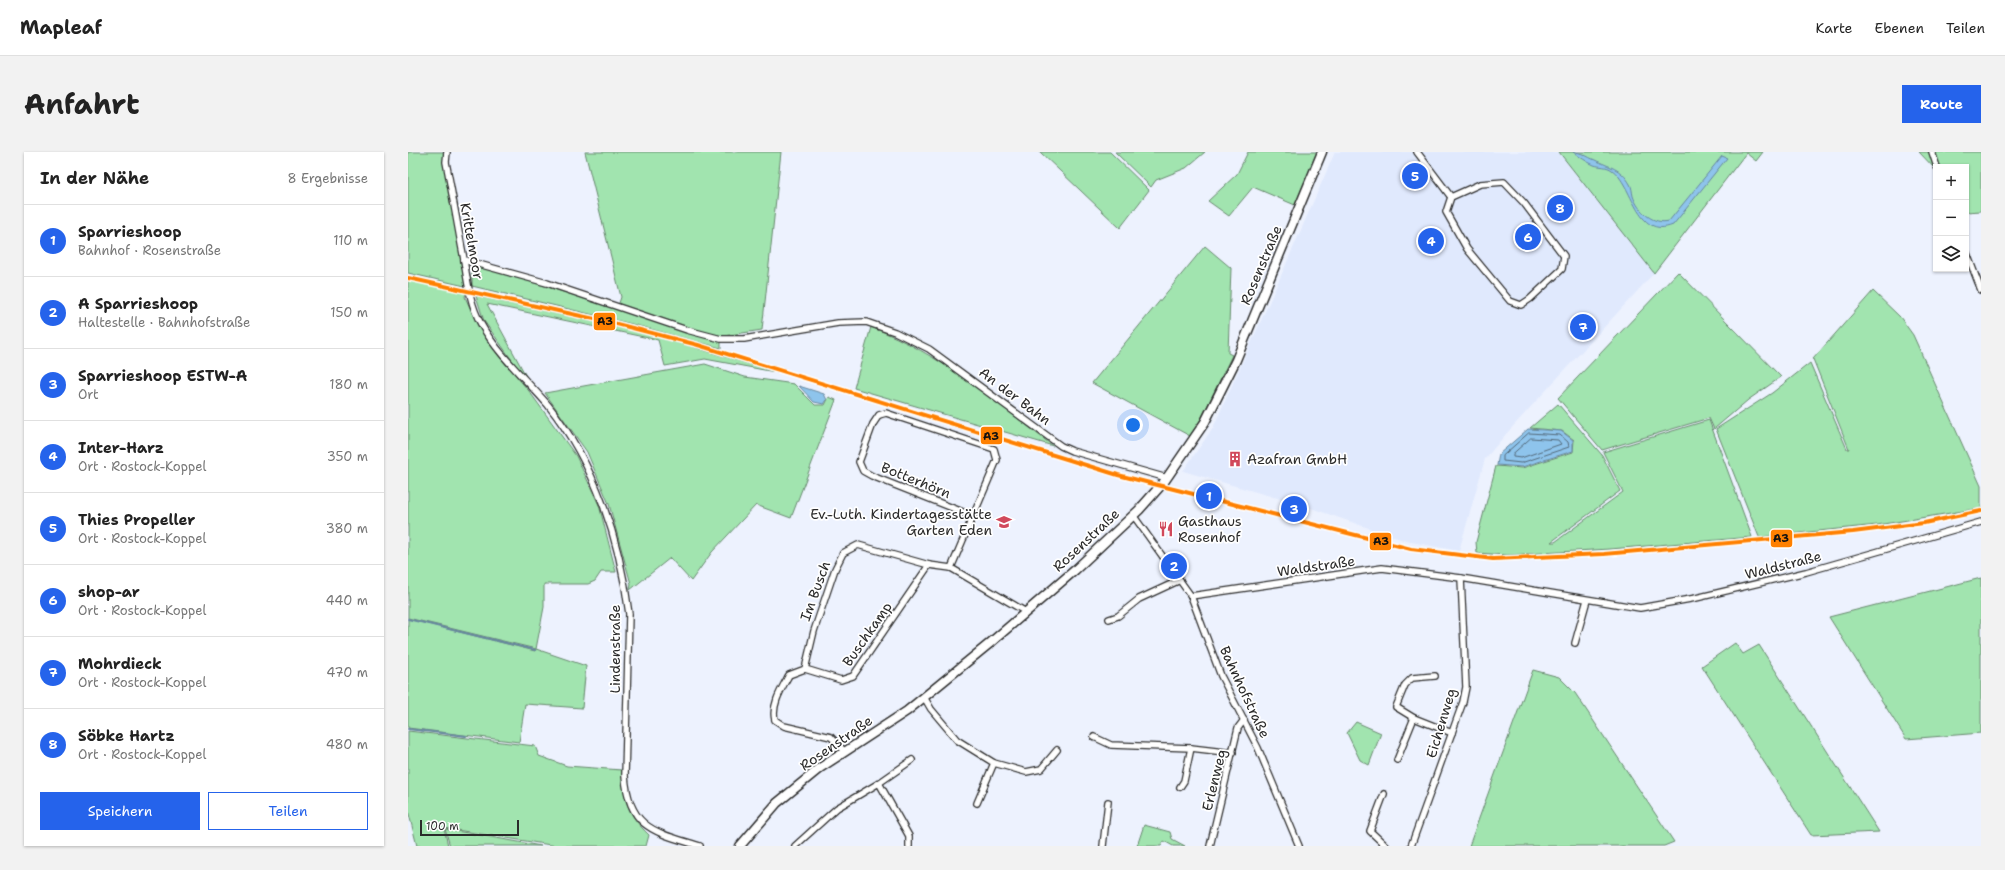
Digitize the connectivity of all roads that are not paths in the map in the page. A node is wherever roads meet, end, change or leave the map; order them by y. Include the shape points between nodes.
1 (447, 152) edge
2 (1322, 152) edge
3 (1417, 152) edge
4 (1932, 152) edge
5 (1936, 164) edge
6 (1451, 197) junction
7 (1969, 258) edge
8 (464, 260) junction
9 (1981, 290) edge
10 (530, 386) joint
11 (1167, 478) junction
12 (1133, 515) junction
13 (973, 516) junction
14 (1981, 522) edge
15 (929, 565) junction
16 (951, 568) junction
17 (1461, 578) junction
18 (1180, 580) junction
19 (1191, 596) junction
20 (1587, 600) junction
21 (1026, 612) junction
22 (1109, 619) dead end
23 (1575, 643) dead end
24 (805, 669) junction
25 (1435, 676) dead end
26 (924, 697) junction
27 (1414, 718) junction
28 (1244, 720) junction
29 (1452, 733) junction
30 (1094, 737) dead end
31 (1190, 748) junction
32 (1057, 750) dead end
33 (844, 751) junction
34 (1233, 753) junction
35 (912, 760) dead end
36 (1397, 760) dead end
37 (994, 763) junction
38 (879, 783) junction
39 (1180, 787) dead end
40 (1384, 794) dead end
41 (1108, 802) dead end
42 (977, 803) dead end
43 (700, 846) edge
44 (740, 846) edge
45 (795, 846) edge
46 (909, 846) edge
47 (1103, 846) edge
48 (1210, 846) edge
49 (1299, 846) edge
50 (1386, 846) edge
51 (1411, 846) edge

1 - 8 street, Krittelmoor via 446,162
2 - 11 main road, Rosenstraße via 1236,360 1205,422
3 - 6 street
4 - 5 street
6 - 6 street via 1446,212 1463,244 1510,301 1521,305 1562,269 1564,256 1524,203 1504,182 1480,184
7 - 9 street
8 - 10 street, Krittelmoor via 469,291 480,323 501,355
8 - 11 street, An der Bahn via 547,283 721,340 744,340 866,322 895,332 929,349 1061,446
10 - 43 street, Lindenstraße via 569,434 594,479 607,515 627,594 630,629 625,776 627,796 634,811 645,824 661,834
11 - 12 main road, Rosenstraße
12 - 18 street, Bahnhofstraße
12 - 21 main road, Rosenstraße
13 - 13 street, Botterhörn via 996,460 994,449 886,413 879,415 859,462 863,471
13 - 16 street, Botterhörn
14 - 20 street, Waldstraße via 1806,572 1689,599 1640,608
15 - 16 street, Im Busch
15 - 24 street, Buschkamp via 853,676 841,680
15 - 24 street, Im Busch via 858,545 843,553 814,631
16 - 21 street, Im Busch
17 - 19 street, Waldstraße via 1382,568
17 - 20 street, Waldstraße
17 - 29 street, Eichenweg via 1466,687
18 - 19 street, Bahnhofstraße
18 - 22 street via 1139,599 1118,616
19 - 28 street, Bahnhofstraße via 1221,676
20 - 23 street
21 - 26 main road, Rosenstraße
24 - 33 street via 790,674 778,696 775,720 784,726 831,737
25 - 27 street via 1412,678 1405,685 1396,707
26 - 33 main road, Rosenstraße
26 - 37 street via 957,740
27 - 29 street
27 - 36 street
28 - 34 street, Erlenweg via 1238,728
28 - 49 street, Bahnhofstraße
29 - 51 street, Eichenweg
30 - 31 street via 1111,745
31 - 34 street
31 - 39 street via 1184,781
32 - 37 street via 1041,769 1026,772
33 - 44 main road, Rosenstraße via 777,803
34 - 48 street, Erlenweg
35 - 38 street
37 - 42 street
38 - 45 street via 837,808
38 - 46 street via 909,836
40 - 50 street via 1370,831
41 - 47 street

